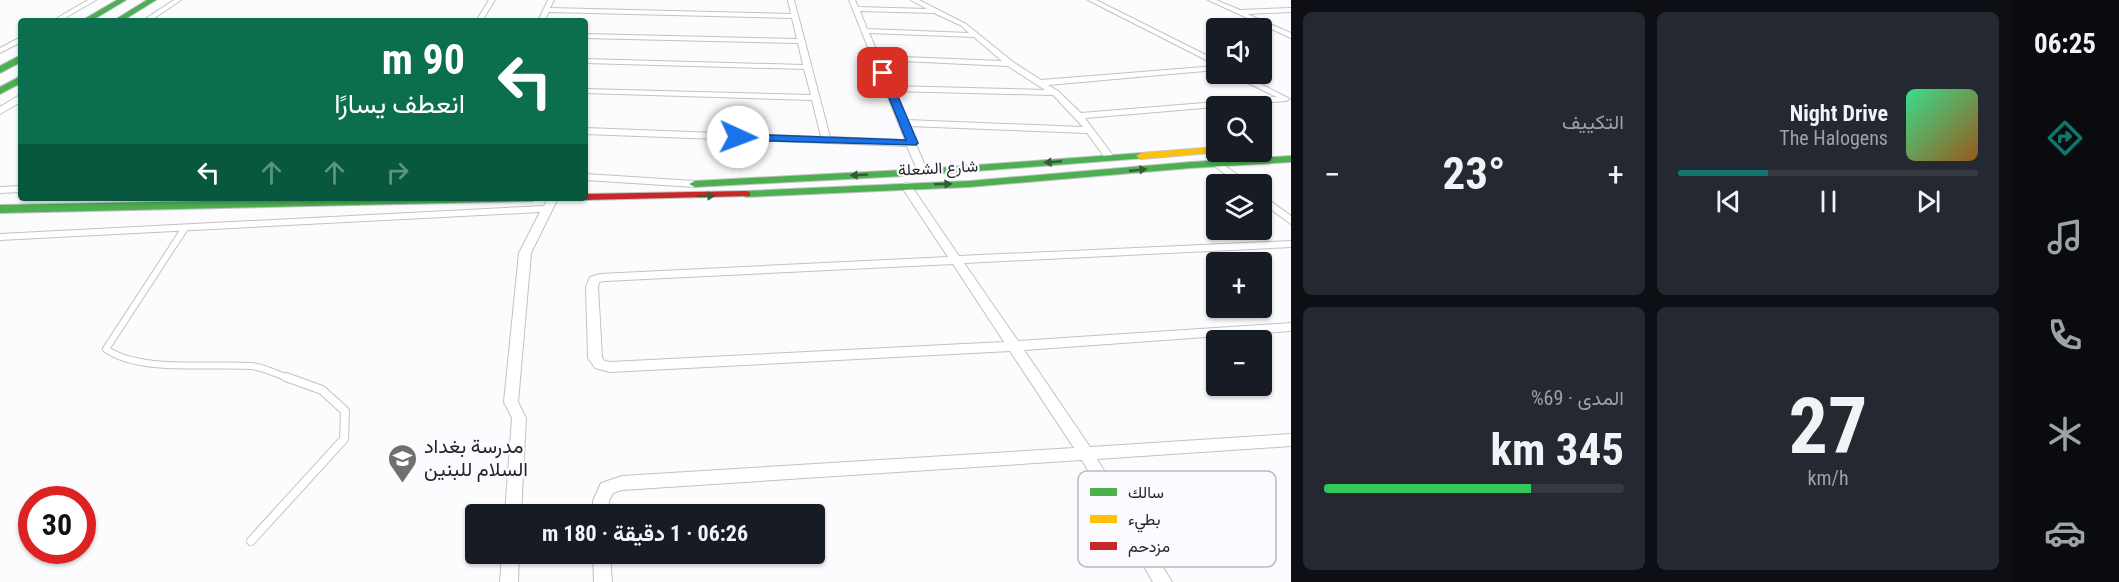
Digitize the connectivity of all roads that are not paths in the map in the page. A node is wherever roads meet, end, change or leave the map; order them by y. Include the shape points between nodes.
1 (93, 0) edge
2 (122, 0) edge
3 (152, 0) edge
4 (178, 0) edge
5 (492, 0) edge
6 (551, 0) edge
7 (791, 0) edge
8 (915, 0) edge
9 (1091, 0) edge
10 (1211, 0) edge
11 (854, 4) edge
12 (546, 10) junction
13 (1291, 10) edge
14 (933, 11) junction
15 (1239, 12) junction
16 (795, 16) junction
17 (60, 18) edge
18 (91, 18) edge
19 (122, 18) edge
20 (150, 18) edge
21 (481, 18) edge
22 (542, 18) edge
23 (865, 31) junction
24 (979, 35) junction
25 (588, 36) edge
26 (1291, 36) edge
27 (18, 41) edge
28 (801, 41) junction
29 (0, 51) edge
30 (877, 58) junction
31 (1206, 58) edge
32 (18, 60) edge
33 (588, 61) edge
34 (1010, 64) junction
35 (807, 67) junction
36 (1206, 69) edge
37 (0, 70) edge
38 (18, 81) edge
39 (1039, 83) junction
40 (1256, 84) edge
41 (889, 88) junction
42 (0, 91) edge
43 (588, 91) edge
44 (1055, 93) junction
45 (815, 98) junction
46 (18, 100) edge
47 (1289, 100) edge
48 (0, 111) edge
49 (1079, 116) junction
50 (904, 123) junction
51 (1090, 130) junction
52 (588, 131) edge
53 (825, 140) junction
54 (913, 143) junction
55 (1272, 151) edge
56 (1206, 156) edge
57 (1272, 156) edge
58 (1289, 156) edge
59 (1109, 157) junction
60 (1206, 157) edge
61 (1222, 162) edge
62 (923, 172) junction
63 (1234, 174) edge
64 (588, 177) edge
65 (695, 184) junction
66 (906, 186) junction
67 (588, 187) edge
68 (18, 189) edge
69 (0, 190) edge
70 (588, 197) edge
71 (18, 199) edge
72 (0, 200) edge
73 (334, 201) edge
74 (550, 204) edge
75 (1272, 206) edge
76 (0, 209) edge
77 (1291, 221) edge
78 (185, 228) junction
79 (0, 237) edge
80 (1291, 244) edge
81 (957, 262) junction
82 (1291, 327) edge
83 (1014, 346) junction
84 (1291, 440) edge
85 (1086, 453) junction
86 (1097, 471) edge
87 (514, 504) edge
88 (601, 504) edge
89 (251, 541) dead end
90 (510, 564) edge
91 (602, 564) edge
92 (1154, 567) edge
93 (509, 582) edge
94 (603, 582) edge
95 (1163, 582) edge

1 - 17 street
2 - 18 main road
3 - 19 main road
4 - 20 street
5 - 21 street
6 - 12 street
7 - 16 street
8 - 14 street
9 - 31 street
10 - 15 street
11 - 14 street
11 - 23 street
12 - 16 street
12 - 22 street
13 - 15 street
14 - 24 street
15 - 26 street
16 - 28 street
23 - 24 street
23 - 30 street
24 - 34 street
25 - 28 street
27 - 29 street
28 - 35 street
30 - 34 street
30 - 41 street
32 - 37 main road
33 - 35 street
34 - 39 street
35 - 45 street
36 - 39 street
38 - 42 main road
39 - 44 street
40 - 47 street
41 - 44 street
41 - 50 street
43 - 45 street
44 - 49 street
45 - 53 street
46 - 48 street
47 - 49 street
49 - 51 street
50 - 51 street
50 - 54 street
51 - 59 street
52 - 53 street
53 - 54 street
54 - 62 street
55 - 58 main road, شارع الشعلة
56 - 59 main road, شارع الشعلة
57 - 58 main road, شارع الشعلة
59 -> 62 main road, شارع الشعلة
66 -> 60 main road, شارع الشعلة via 1054,178
61 - 63 street
62 -> 65 main road, شارع الشعلة
64 - 65 street
65 - 67 main road, شارع الشعلة
70 -> 66 main road, شارع الشعلة via 740,195
66 - 81 street
68 - 69 street
71 - 72 main road
73 - 76 main road
74 - 78 street
74 - 87 street via 525,253 511,402 519,418
75 - 77 street
78 - 79 street
78 - 89 lane via 106,349 117,357 159,364 254,366 322,390 345,411 344,439
80 - 81 street
81 - 83 street
81 - 83 street via 604,277 594,280 591,287 596,358 600,365 610,367
82 - 83 street
83 - 85 street
84 - 85 street
85 - 86 street
85 - 88 street via 622,483 607,488
90 - 93 street
91 - 94 street
92 - 95 street

